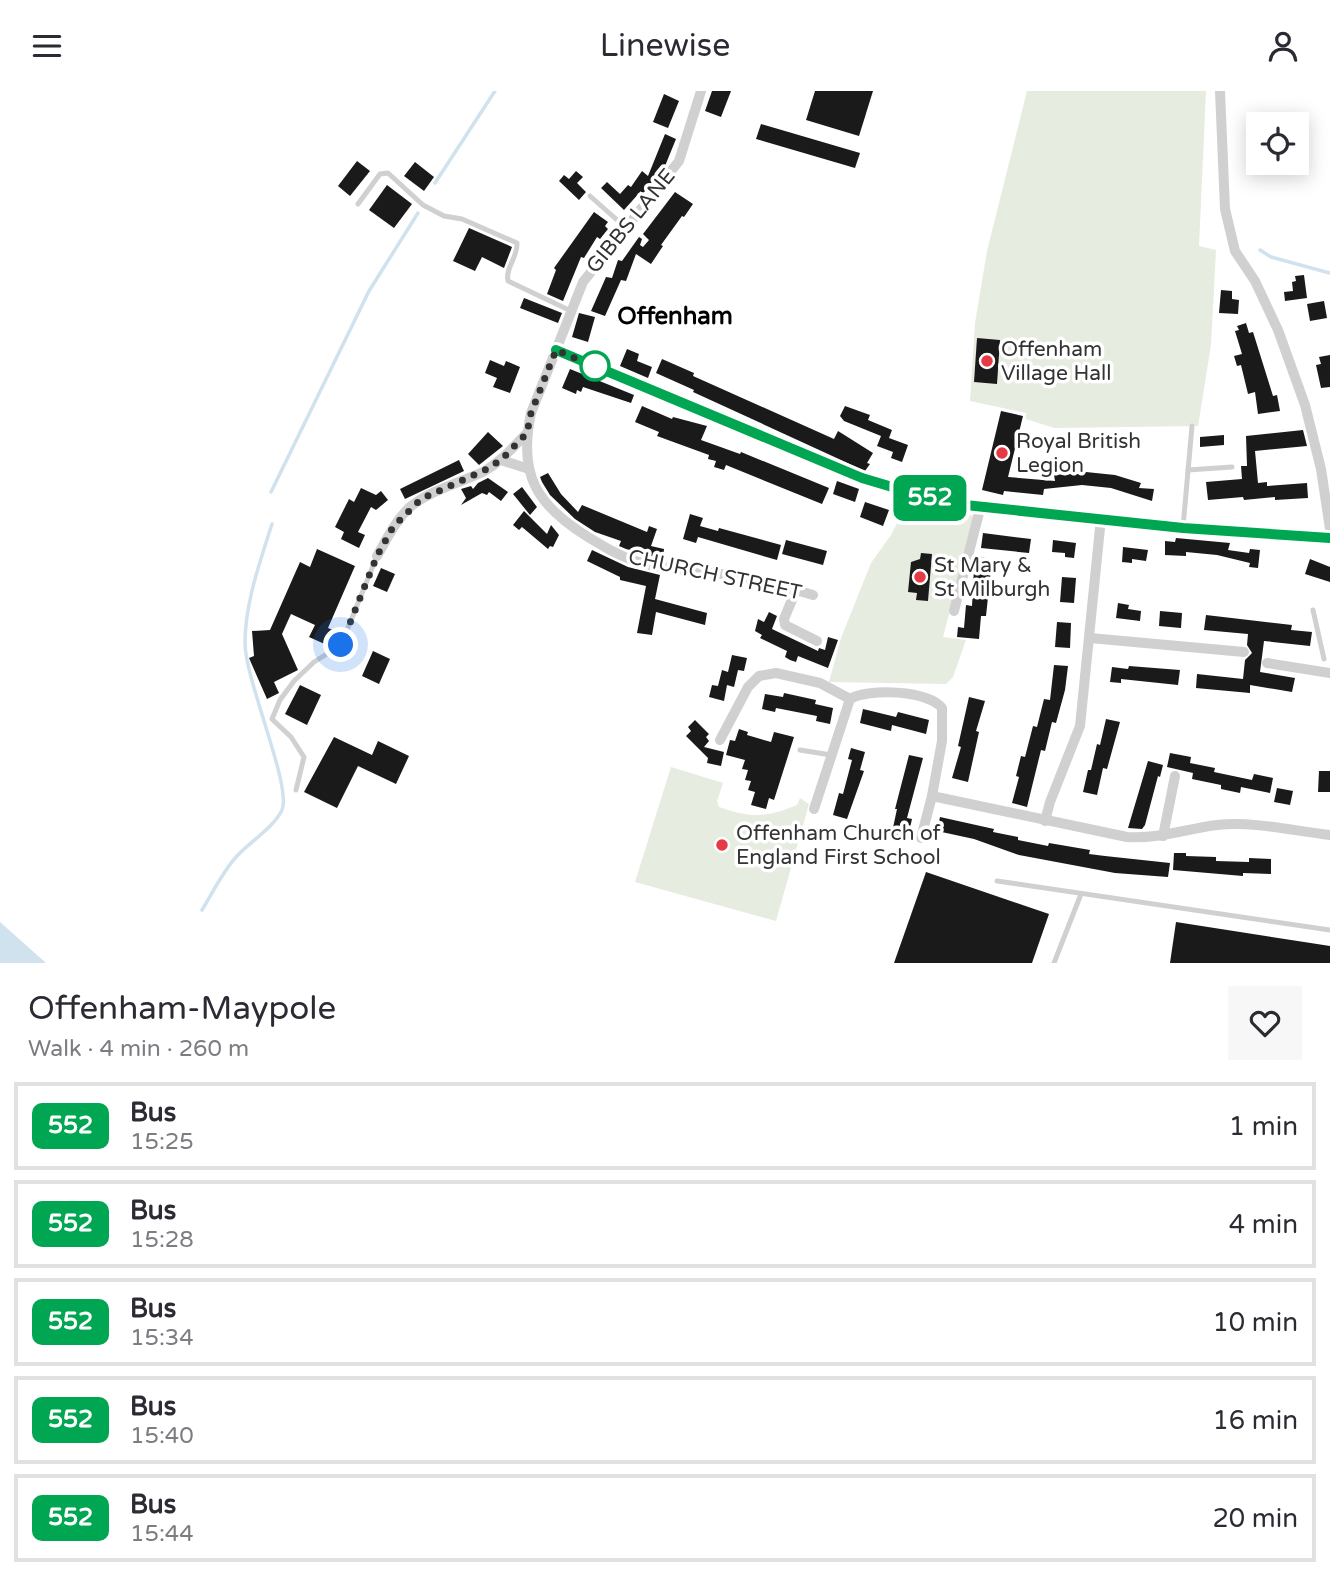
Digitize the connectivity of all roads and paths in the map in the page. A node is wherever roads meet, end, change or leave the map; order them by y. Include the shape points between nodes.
1 (701, 91) edge
2 (1220, 91) edge
3 (590, 196) dead end
4 (358, 204) dead end
5 (625, 227) junction
6 (571, 311) junction
7 (556, 350) junction
8 (1192, 426) dead end
9 (527, 433) junction
10 (501, 460) junction
11 (1232, 467) dead end
12 (529, 469) junction
13 (1188, 470) junction
14 (981, 505) junction
15 (1101, 518) junction
16 (1183, 528) junction
17 (1330, 529) edge
18 (1330, 538) edge
19 (377, 556) joint
20 (967, 558) junction
21 (986, 563) dead end
22 (796, 590) junction
23 (813, 595) dead end
24 (1312, 610) dead end
25 (954, 611) dead end
26 (1330, 637) edge
27 (1090, 638) junction
28 (1320, 639) junction
29 (817, 641) dead end
30 (1244, 652) dead end
31 (1324, 659) dead end
32 (1267, 663) dead end
33 (1330, 673) edge
34 (850, 699) junction
35 (720, 740) dead end
36 (800, 750) dead end
37 (831, 755) junction
38 (1175, 776) dead end
39 (296, 790) dead end
40 (932, 796) junction
41 (814, 809) dead end
42 (1045, 821) junction
43 (1330, 835) edge
44 (1163, 836) junction
45 (921, 838) dead end
46 (997, 881) dead end
47 (1081, 894) junction
48 (1330, 930) edge
49 (1054, 963) edge

1 - 5 street, GIBBS LANE via 679,161
2 - 17 street via 1225,209 1235,251 1278,330 1305,405
3 - 5 lane
4 - 6 lane via 380,174 388,173 423,205 517,243 508,281
5 - 6 street, GIBBS LANE via 583,282
6 - 7 street, GIBBS LANE
7 - 9 street, CHURCH STREET
7 - 14 street via 873,482 946,503
8 - 13 lane
9 - 10 street
9 - 12 street, CHURCH STREET
10 - 12 street
10 - 19 street via 409,508
11 - 13 lane
12 - 22 street, CHURCH STREET via 533,485 552,512 625,558
13 - 16 lane
14 - 15 street
14 - 20 street
15 - 16 street
15 - 27 street
16 - 18 street
19 - 39 lane via 341,645 294,681 272,719 304,757
20 - 21 street
20 - 25 street
22 - 23 street, CHURCH STREET
22 - 29 street via 785,625
24 - 28 lane
26 - 28 lane
27 - 30 street
27 - 42 street via 1076,739
28 - 31 lane
32 - 33 street
34 - 35 street via 820,683 776,673 759,676 748,687
34 - 37 street
34 - 40 street via 869,692 917,694 938,702 944,724
36 - 37 lane
37 - 41 street
38 - 44 street
40 - 42 street
40 - 45 street
42 - 44 street via 1127,837
43 - 44 street via 1240,824
46 - 47 lane
47 - 48 lane
47 - 49 lane

